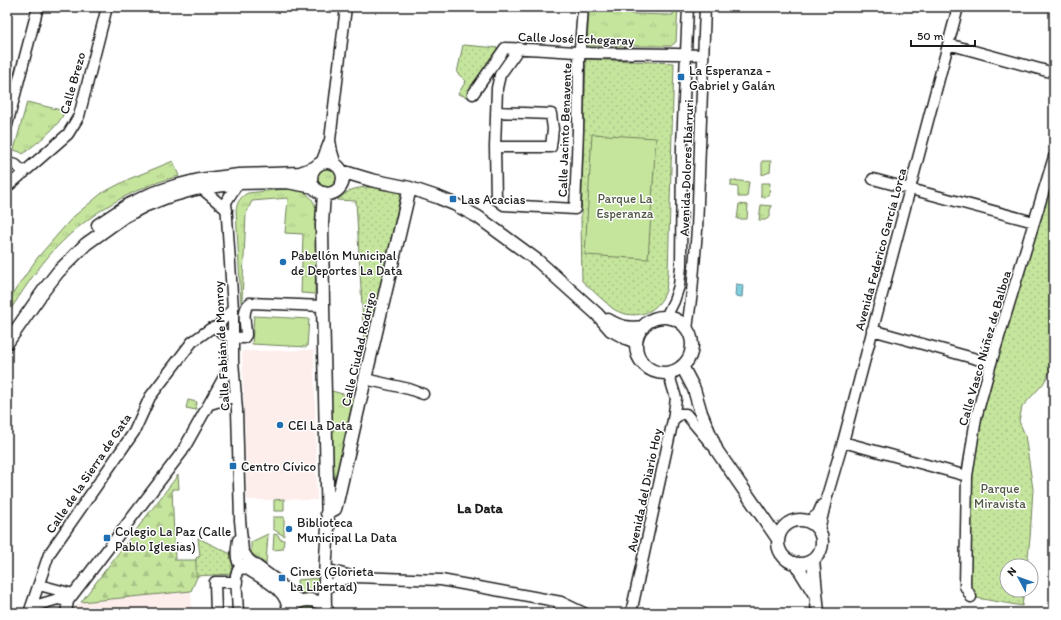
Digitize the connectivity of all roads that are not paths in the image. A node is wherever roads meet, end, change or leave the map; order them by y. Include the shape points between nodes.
1 (38, 7) edge
2 (107, 7) edge
3 (346, 7) edge
4 (583, 7) edge
5 (688, 7) edge
6 (704, 7) edge
7 (958, 7) edge
8 (948, 44) junction
9 (519, 48) junction
10 (580, 52) junction
11 (686, 54) junction
12 (703, 55) junction
13 (1054, 73) edge
14 (473, 94) dead end
15 (496, 112) junction
16 (7, 125) edge
17 (330, 140) junction
18 (495, 147) junction
19 (1054, 157) edge
20 (7, 163) edge
21 (317, 165) junction
22 (339, 168) junction
23 (24, 172) junction
24 (239, 179) junction
25 (873, 179) dead end
26 (371, 180) junction
27 (224, 181) junction
28 (341, 184) junction
29 (7, 187) edge
30 (201, 188) junction
31 (410, 188) junction
32 (910, 189) junction
33 (319, 190) junction
34 (226, 206) junction
35 (1034, 222) junction
36 (323, 306) junction
37 (233, 309) junction
38 (597, 314) junction
39 (666, 317) junction
40 (219, 326) junction
41 (643, 327) junction
42 (687, 329) junction
43 (7, 330) edge
44 (872, 330) junction
45 (233, 338) junction
46 (636, 342) junction
47 (7, 344) edge
48 (233, 361) junction
49 (992, 363) junction
50 (682, 366) junction
51 (668, 372) junction
52 (365, 379) junction
53 (220, 385) junction
54 (235, 390) junction
55 (423, 394) dead end
56 (223, 399) junction
57 (210, 404) junction
58 (237, 410) junction
59 (673, 420) junction
60 (843, 442) junction
61 (717, 451) junction
62 (967, 476) junction
63 (827, 496) junction
64 (327, 513) junction
65 (764, 518) junction
66 (240, 520) junction
67 (808, 522) junction
68 (784, 526) junction
69 (819, 530) junction
70 (778, 539) junction
71 (813, 560) junction
72 (796, 564) junction
73 (246, 569) junction
74 (325, 569) junction
75 (355, 577) junction
76 (237, 582) junction
77 (39, 585) junction
78 (324, 590) junction
79 (816, 595) junction
80 (70, 597) junction
81 (971, 597) dead end
82 (308, 601) junction
83 (561, 602) junction
84 (30, 610) edge
85 (327, 610) edge
86 (66, 613) edge
87 (216, 613) edge
88 (238, 613) edge
89 (288, 613) edge
90 (559, 613) edge
91 (584, 613) edge
92 (631, 613) edge
93 (818, 613) edge

1 - 16 street
2 - 23 street, Calle Brezo via 79,116 68,134
3 - 17 street
4 - 10 street, Calle Jacinto Benavente
5 - 11 street, Avenida Dolores Ibárruri
6 - 12 street, Avenida Dolores Ibárruri
7 - 8 street, Avenida Federico García Lorca
8 - 13 street
8 - 32 street, Avenida Federico García Lorca
9 - 10 street, Calle José Echegaray
9 - 14 street, Calle José Echegaray via 505,48
9 - 15 street via 500,75
10 - 11 street, Calle José Echegaray
10 - 18 street, Calle Jacinto Benavente via 575,209 504,205 496,199
11 - 12 street, Calle José Echegaray
11 - 39 street, Avenida Dolores Ibárruri via 680,279
12 - 42 street, Avenida Dolores Ibárruri via 697,230
15 - 18 street
15 - 18 street via 551,114 553,130 551,147
17 - 21 street
17 - 22 street
19 - 35 street, Calle Vasco Núñez de Balboa
20 - 23 street via 16,165
21 - 22 main road via 331,162
21 - 24 main road via 300,173
21 - 33 main road via 311,182
22 - 26 main road
22 - 28 main road
23 - 29 street, Calle Brezo
24 - 27 main road
24 - 33 main road via 287,182
24 - 34 street
25 - 32 street
26 - 28 main road
26 - 31 main road
27 - 30 main road
27 - 34 street, Calle Fabián de Monroy via 223,195
27 - 43 main road via 199,180 151,194 113,214 58,260
28 - 33 main road via 331,193
30 - 34 street
30 - 47 main road via 144,206 125,216 86,244 58,272
31 - 38 main road via 443,199 478,217 538,261
31 - 52 main road, Calle Ciudad Rodrigo
32 - 35 street
32 - 44 street, Avenida Federico García Lorca
33 - 36 main road
34 - 37 street, Calle Fabián de Monroy
35 - 49 street, Calle Vasco Núñez de Balboa
36 - 45 street via 250,303 245,312 246,335 244,338
36 - 64 main road
37 - 40 street
37 - 45 street, Calle Fabián de Monroy
38 - 41 main road via 620,326
38 - 46 main road via 611,330
39 - 41 main road via 649,321
39 - 42 main road via 681,323
40 - 45 street via 221,332
40 - 77 street, Calle de la Sierra de Gata via 210,329 192,342 150,397 134,432 49,554
41 - 46 main road
42 - 50 main road via 691,340 691,352
44 - 49 street
44 - 60 street, Avenida Federico García Lorca
45 - 48 street, Calle Fabián de Monroy
46 - 51 main road via 640,358 645,365 652,370
48 - 53 street
48 - 54 street, Calle Fabián de Monroy
49 - 62 street, Calle Vasco Núñez de Balboa via 976,418
50 - 51 main road
50 - 61 main road via 694,389
51 - 59 street, Avenida del Diario Hoy via 676,398
52 - 55 street
52 - 64 main road, Calle Ciudad Rodrigo via 337,502 335,509
53 - 54 street via 231,383
53 - 57 street
54 - 56 street via 230,398
54 - 58 street, Calle Fabián de Monroy
56 - 57 street
56 - 58 street
57 - 80 street via 172,467
58 - 66 street, Calle Fabián de Monroy
59 - 61 street via 680,414 686,414
59 - 92 street, Avenida del Diario Hoy
60 - 62 street
60 - 63 street, Avenida Federico García Lorca
61 - 65 main road
62 - 81 street, Calle Vasco Núñez de Balboa via 964,586
63 - 67 street, Avenida Federico García Lorca via 818,514
63 - 69 street, Avenida Federico García Lorca
64 - 74 main road
65 - 68 main road
65 - 70 main road
66 - 73 street, Calle Fabián de Monroy via 237,557 240,565
66 - 82 street, Calle Fabián de Monroy via 244,554 249,560 293,596
67 - 68 main road via 793,521
67 - 69 main road
68 - 70 main road
69 - 71 main road via 821,550
70 - 72 main road via 782,556
71 - 72 main road
71 - 79 main road
72 - 79 main road
73 - 76 street via 238,570
73 - 89 street, Calle Fabián de Monroy via 283,594
74 - 75 street
74 - 78 main road
75 - 78 street via 338,581
75 - 83 street via 441,580
76 - 87 street via 215,582
76 - 88 street
77 - 80 street
77 - 84 street, Calle de la Sierra de Gata
78 - 82 main road via 320,596
78 - 85 main road
79 - 93 main road
80 - 84 street
80 - 86 street
82 - 85 main road
82 - 89 main road via 295,604
83 - 90 street
83 - 91 street

